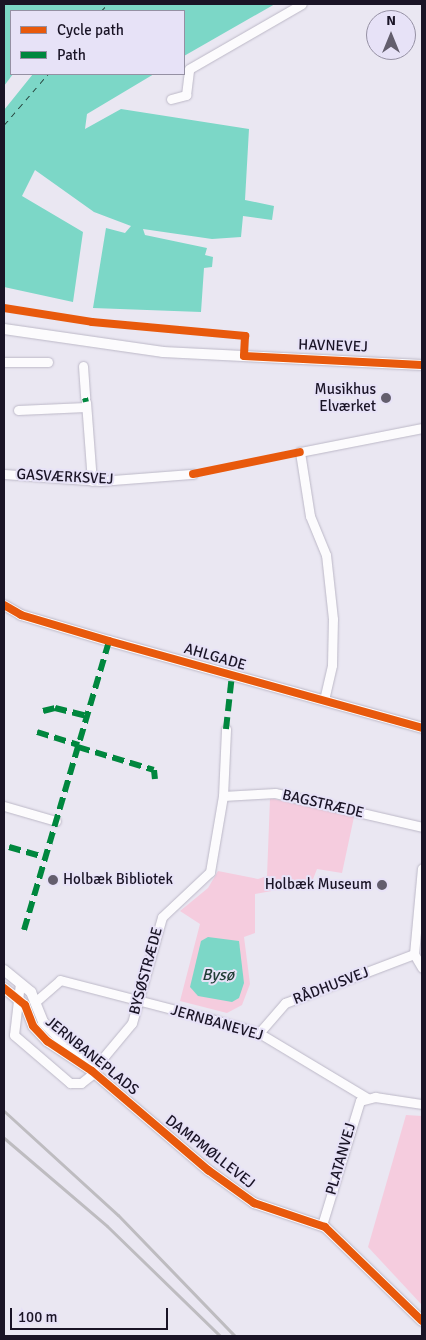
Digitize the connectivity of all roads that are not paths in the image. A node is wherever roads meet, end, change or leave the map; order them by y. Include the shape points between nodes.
1 (302, 4) edge
2 (171, 99) dead end
3 (4, 329) edge
4 (4, 362) edge
5 (48, 362) dead end
6 (422, 365) edge
7 (83, 366) dead end
8 (86, 402) junction
9 (18, 410) dead end
10 (422, 428) edge
11 (4, 474) edge
12 (193, 474) dead end
13 (92, 480) junction
14 (4, 605) edge
15 (324, 700) junction
16 (422, 728) edge
17 (226, 729) dead end
18 (222, 796) junction
19 (4, 806) edge
20 (56, 821) dead end
21 (422, 827) edge
22 (422, 868) edge
23 (421, 883) edge
24 (414, 954) junction
25 (422, 968) edge
26 (4, 970) edge
27 (20, 983) junction
28 (4, 988) edge
29 (18, 999) junction
30 (36, 1002) junction
31 (138, 1002) junction
32 (259, 1033) junction
33 (93, 1072) junction
34 (367, 1098) junction
35 (422, 1104) edge
36 (148, 1121) joint
37 (322, 1225) junction
38 (422, 1321) edge

1 - 2 street via 189,69 186,95
3 - 6 street, HAVNEVEJ via 171,352
4 - 5 street
7 - 8 street
8 - 9 street
8 - 13 street
10 - 15 street via 300,452 310,516 326,555 333,619 332,666
11 - 13 street, GASVÆRKSVEJ
12 - 13 street, GASVÆRKSVEJ
14 - 15 street, AHLGADE via 20,614 109,641
15 - 16 street, AHLGADE
17 - 18 street, BYSØSTRÆDE
18 - 21 street, BAGSTRÆDE via 275,793
18 - 31 street, BYSØSTRÆDE via 210,872 159,922
19 - 20 street
22 - 23 street
23 - 24 street
24 - 25 street
24 - 32 street, RÅDHUSVEJ via 285,1003
26 - 27 street, JERNBANEPLADS
27 - 29 street, JERNBANEPLADS
27 - 30 street, JERNBANEPLADS
28 - 29 street, JERNBANEPLADS
29 - 33 street, JERNBANEPLADS via 38,1032
29 - 33 street, JERNBANEPLADS via 12,1031 17,1040 70,1083 81,1083
30 - 31 street, JERNBANEVEJ via 60,980
30 - 33 street, JERNBANEPLADS via 43,1022
31 - 32 street, JERNBANEVEJ
31 - 33 street, BYSØSTRÆDE via 129,1029
32 - 34 street, JERNBANEVEJ
33 - 36 street, JERNBANEPLADS
34 - 35 street, JERNBANEVEJ
34 - 37 street, PLATANVEJ via 354,1113
36 - 37 street, DAMPMØLLEVEJ via 238,1193 280,1214
37 - 38 street, DAMPMØLLEVEJ via 356,1252

